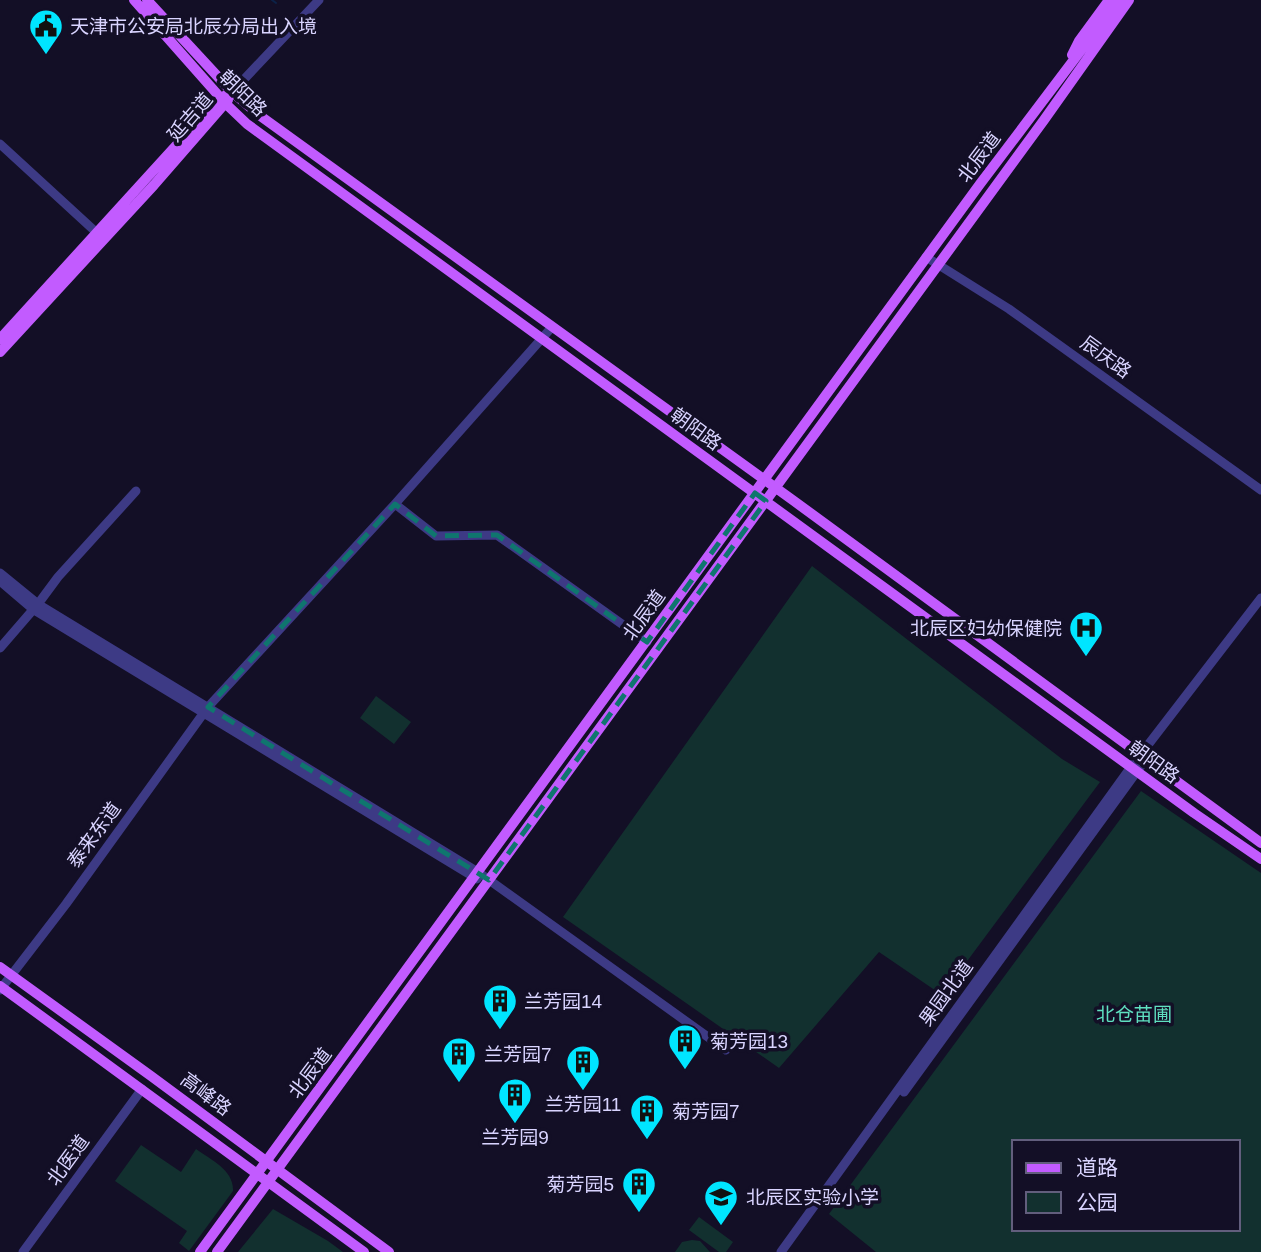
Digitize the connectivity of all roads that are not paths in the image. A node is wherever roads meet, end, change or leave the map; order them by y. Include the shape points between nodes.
1 (134, 0) edge
2 (147, 0) edge
3 (319, 0) edge
4 (1109, 0) edge
5 (1119, 0) edge
6 (1129, 0) edge
7 (1137, 0) edge
8 (1070, 74) junction
9 (232, 92) junction
10 (223, 101) junction
11 (0, 144) edge
12 (97, 233) junction
13 (928, 256) junction
14 (939, 262) junction
15 (552, 327) junction
16 (0, 339) edge
17 (542, 340) junction
18 (0, 352) edge
19 (764, 479) junction
20 (775, 487) junction
21 (1261, 489) edge
22 (136, 491) dead end
23 (755, 493) junction
24 (765, 501) junction
25 (395, 504) junction
26 (0, 573) edge
27 (0, 581) edge
28 (1261, 597) edge
29 (36, 607) junction
30 (647, 642) junction
31 (0, 648) edge
32 (206, 710) junction
33 (1143, 757) junction
34 (1134, 769) junction
35 (1261, 843) edge
36 (1261, 859) edge
37 (475, 875) junction
38 (489, 880) junction
39 (0, 967) edge
40 (12, 975) junction
41 (1, 988) edge
42 (726, 1050) dead end
43 (142, 1089) junction
44 (266, 1161) junction
45 (278, 1170) junction
46 (256, 1174) junction
47 (268, 1182) junction
48 (23, 1252) edge
49 (200, 1252) edge
50 (217, 1252) edge
51 (364, 1252) edge
52 (389, 1252) edge
53 (781, 1252) edge
54 (788, 1252) edge

1 - 10 main road, 朝阳路
2 - 9 main road, 朝阳路
3 - 9 street
4 - 8 main road via 1079,41
5 - 8 main road, 北辰道
6 - 8 main road, 北辰道
7 - 8 main road via 1099,53
8 - 13 main road, 北辰道
8 - 14 main road, 北辰道
9 - 10 main road, 延吉道
9 - 15 main road, 朝阳路
10 - 12 main road, 延吉道
10 - 17 main road, 朝阳路 via 247,124
10 - 18 main road, 延吉道
11 - 12 street
12 - 16 main road, 延吉道
13 - 14 street, 辰庆路
13 - 19 main road, 北辰道
14 - 20 main road, 北辰道
14 - 21 street, 辰庆路
15 - 17 street, 泰来东道
15 - 19 main road, 朝阳路
17 - 23 main road, 朝阳路
17 - 25 street, 泰来东道
19 - 20 main road, 朝阳路
19 - 23 main road, 北辰道
20 - 24 main road, 北辰道
20 - 33 main road, 朝阳路
22 - 29 street
23 - 24 main road, 朝阳路
23 - 30 main road, 北辰道
24 - 34 main road, 朝阳路
24 - 38 main road, 北辰道
25 - 30 street via 436,537 497,535
25 - 32 street, 泰来东道
26 - 29 street
27 - 29 street
28 - 33 street, 果园北道
29 - 31 street
29 - 32 street
30 - 37 main road, 北辰道
32 - 37 street
32 - 40 street, 泰来东道
33 - 34 street, 果园北道
33 - 35 main road, 朝阳路
34 - 36 main road, 朝阳路
34 - 53 street, 果园北道
34 - 54 street, 果园北道
37 - 38 street
37 - 44 main road, 北辰道
38 - 42 street
38 - 45 main road, 北辰道
39 - 40 main road, 高峰路
40 - 41 street, 泰来东道
40 - 44 main road, 高峰路
41 - 43 main road, 高峰路
43 - 46 main road, 高峰路
43 - 48 street, 北医道
44 - 45 main road, 高峰路
44 - 46 main road, 北辰道
45 - 47 main road, 北辰道
45 - 52 main road, 高峰路
46 - 47 main road, 高峰路
46 - 49 main road, 北辰道
47 - 50 main road, 北辰道
47 - 51 main road, 高峰路

